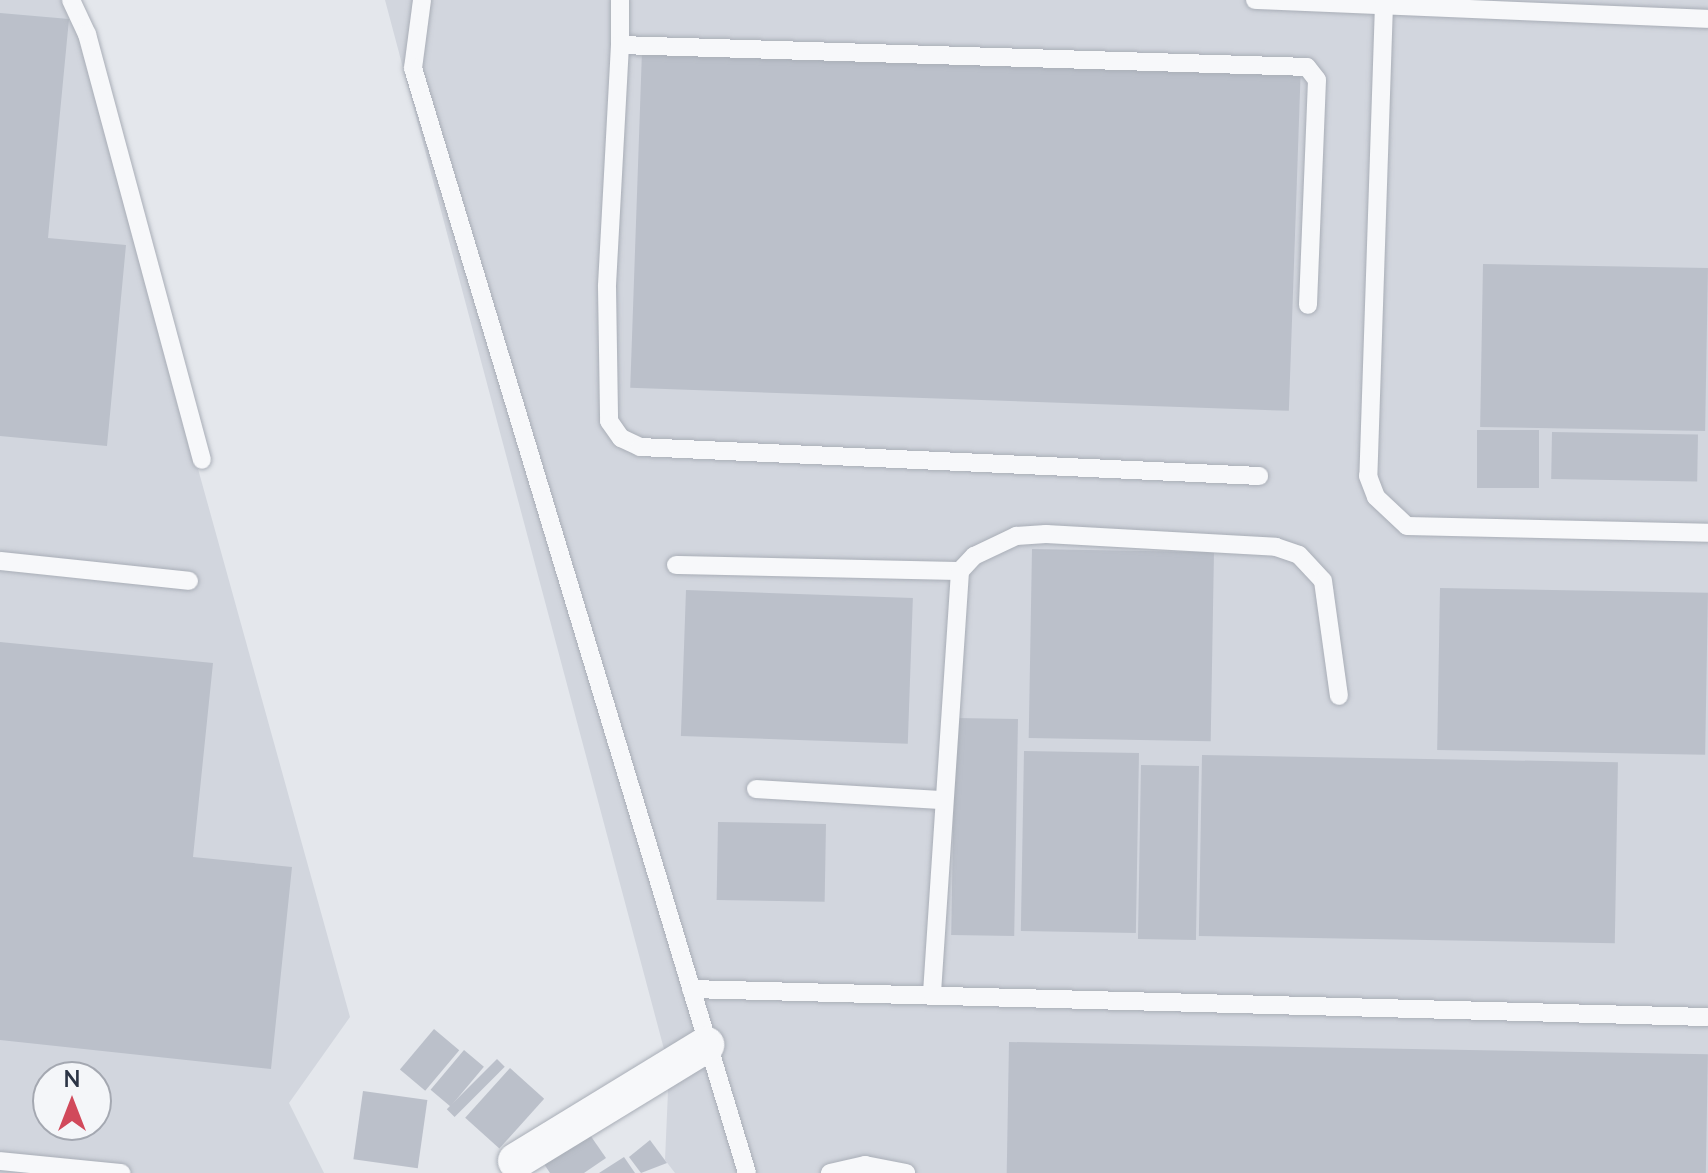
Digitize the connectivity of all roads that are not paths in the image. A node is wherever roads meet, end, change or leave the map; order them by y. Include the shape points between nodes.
1 (71, 0) edge
2 (422, 0) edge
3 (620, 0) edge
4 (1255, 0) edge
5 (1384, 4) junction
6 (1708, 19) edge
7 (620, 45) junction
8 (1308, 305) dead end
9 (202, 460) dead end
10 (1259, 476) dead end
11 (1708, 533) edge
12 (0, 561) edge
13 (676, 565) dead end
14 (960, 571) junction
15 (189, 581) dead end
16 (1339, 696) dead end
17 (756, 789) dead end
18 (940, 800) junction
19 (691, 989) junction
20 (932, 993) junction
21 (1708, 1017) edge
22 (706, 1045) junction
23 (0, 1161) edge
24 (512, 1169) edge
25 (121, 1173) edge
26 (747, 1173) edge
27 (830, 1173) edge
28 (906, 1173) edge

1 - 9 lane via 87,34
2 - 19 lane via 413,68
3 - 7 lane
4 - 5 lane
5 - 6 lane
5 - 11 lane via 1368,476 1376,497 1407,526
7 - 8 lane via 1307,67 1317,80
7 - 10 lane via 607,287 609,421 621,438 640,447
12 - 15 lane
13 - 14 lane
14 - 16 lane via 1016,536 1276,547 1311,562 1323,581
14 - 18 lane
17 - 18 lane
18 - 20 lane
19 - 20 lane
19 - 22 lane
20 - 21 lane
22 - 24 street via 608,1101
22 - 26 lane
23 - 25 lane
27 - 28 lane via 865,1165

